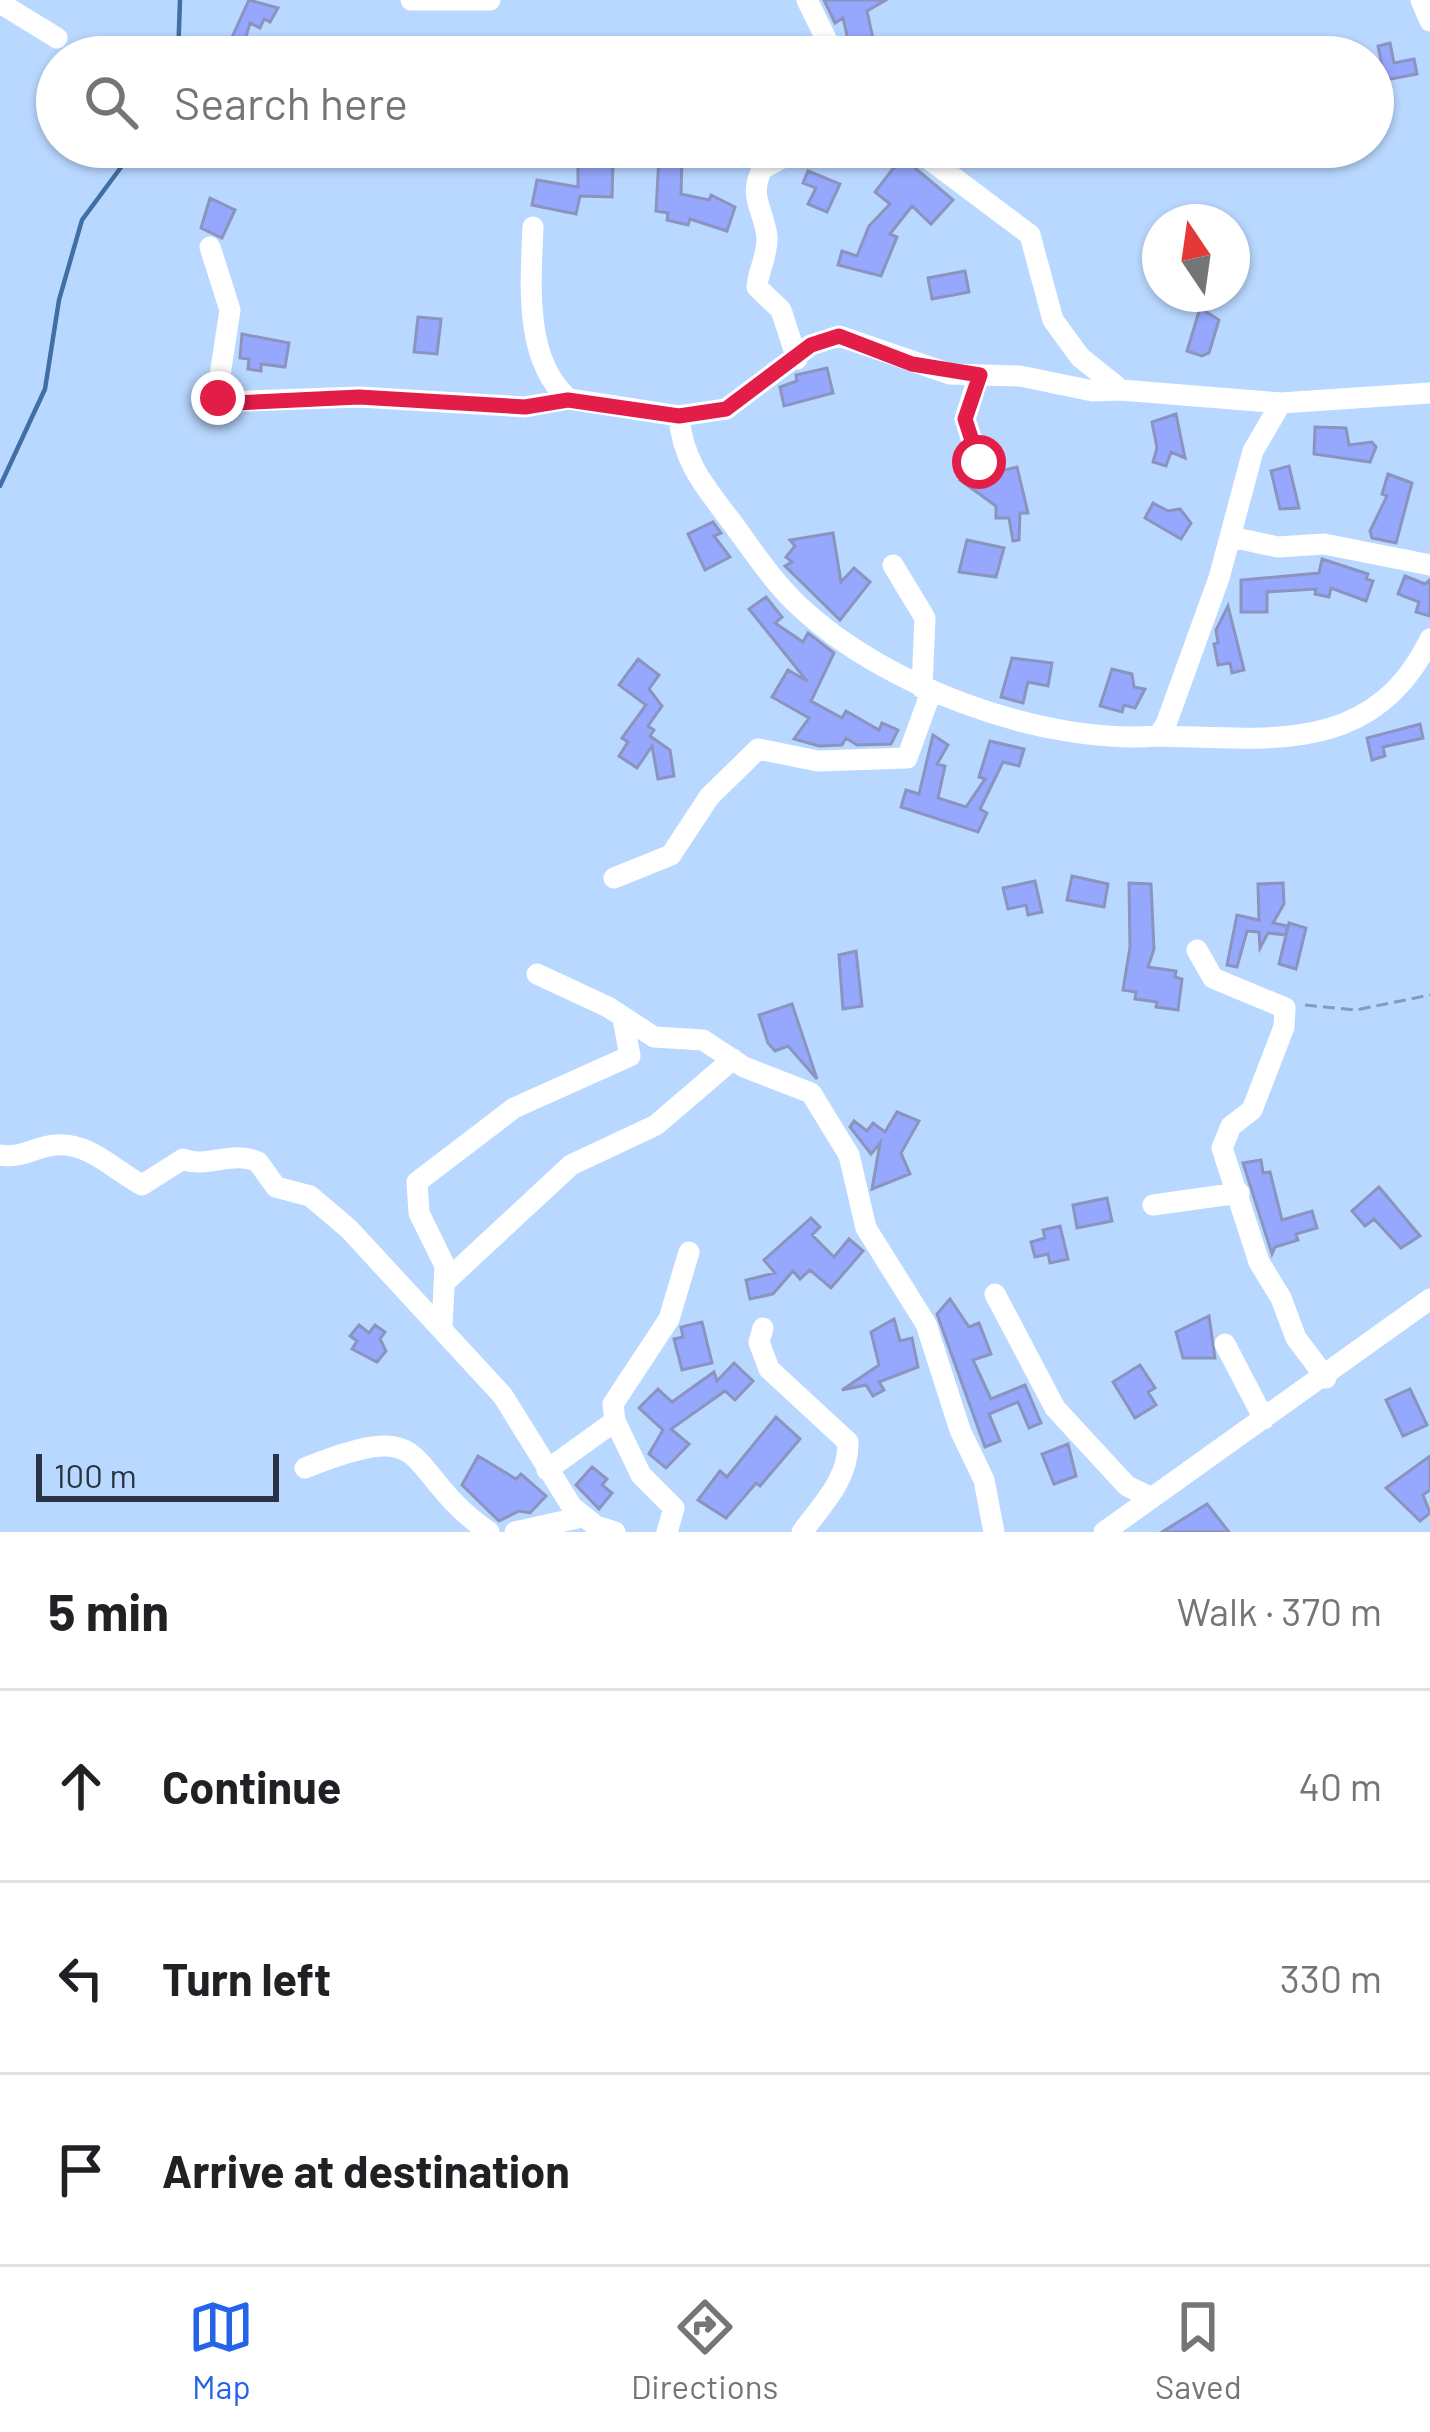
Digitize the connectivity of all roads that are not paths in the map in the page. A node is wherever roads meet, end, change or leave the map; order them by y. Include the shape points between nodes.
1 (411, 0) edge
2 (490, 0) edge
3 (807, 0) edge
4 (1421, 0) edge
5 (0, 3) edge
6 (1430, 21) edge
7 (54, 36) edge
8 (825, 36) edge
9 (764, 168) edge
10 (941, 168) edge
11 (533, 226) dead end
12 (210, 247) dead end
13 (797, 359) junction
14 (980, 375) junction
15 (1120, 389) junction
16 (1430, 393) edge
17 (568, 400) junction
18 (1281, 403) junction
19 (679, 416) junction
20 (979, 462) dead end
21 (1231, 537) junction
22 (893, 565) dead end
23 (1430, 565) edge
24 (1430, 639) edge
25 (926, 690) junction
26 (1158, 736) junction
27 (614, 878) dead end
28 (1197, 950) dead end
29 (537, 974) dead end
30 (622, 1018) junction
31 (733, 1059) junction
32 (0, 1155) edge
33 (1239, 1193) junction
34 (1154, 1204) dead end
35 (689, 1252) dead end
36 (445, 1282) junction
37 (995, 1294) dead end
38 (1430, 1299) edge
39 (442, 1327) junction
40 (763, 1328) dead end
41 (1225, 1344) dead end
42 (1326, 1378) junction
43 (1264, 1419) junction
44 (614, 1421) junction
45 (304, 1468) dead end
46 (547, 1470) junction
47 (1148, 1496) junction
48 (582, 1517) junction
49 (489, 1532) edge
50 (515, 1532) edge
51 (615, 1532) edge
52 (667, 1532) edge
53 (802, 1532) edge
54 (994, 1532) edge
55 (1104, 1532) edge

1 - 2 street
3 - 8 street
4 - 6 street
5 - 7 street
9 - 13 street via 754,190 767,233 757,287 781,310
10 - 15 street via 1030,235 1053,320 1080,357
11 - 17 street via 537,334 550,377
12 - 17 street via 230,310 218,388 223,402 359,397 525,407
13 - 14 street via 839,336 912,364
13 - 19 street via 726,409
14 - 15 street
14 - 20 street via 965,419
15 - 18 street
16 - 18 street
17 - 19 street
18 - 21 street via 1253,451
19 - 25 street via 694,472 768,573 832,632
21 - 23 street via 1278,547 1324,544
21 - 26 street
22 - 25 street via 925,618
24 - 26 street via 1369,711 1322,734 1238,742
25 - 26 street via 1062,727
25 - 27 street via 907,758 818,761 758,749 709,797 670,855
28 - 33 street via 1213,978 1285,1008 1252,1110 1224,1135
29 - 30 street
30 - 31 street via 654,1036 716,1044
30 - 36 street via 629,1057 514,1108 423,1172 415,1195
31 - 36 street via 656,1125 571,1165
31 - 54 street via 798,1084 838,1131 866,1228 926,1324 985,1480
32 - 39 street via 59,1144 142,1185 183,1160 250,1157 276,1187 319,1201
33 - 34 street
33 - 42 street via 1259,1262
35 - 44 street via 669,1319 614,1404
36 - 39 street
37 - 47 street via 1055,1408 1126,1486
38 - 42 street
39 - 46 street via 503,1396
40 - 53 street via 758,1342 769,1369 848,1442 840,1480
41 - 43 street
42 - 43 street
43 - 47 street
44 - 46 street
44 - 52 street via 641,1475 674,1508
45 - 49 street via 359,1447 394,1444
46 - 48 street
47 - 55 street
48 - 50 street
48 - 51 street

